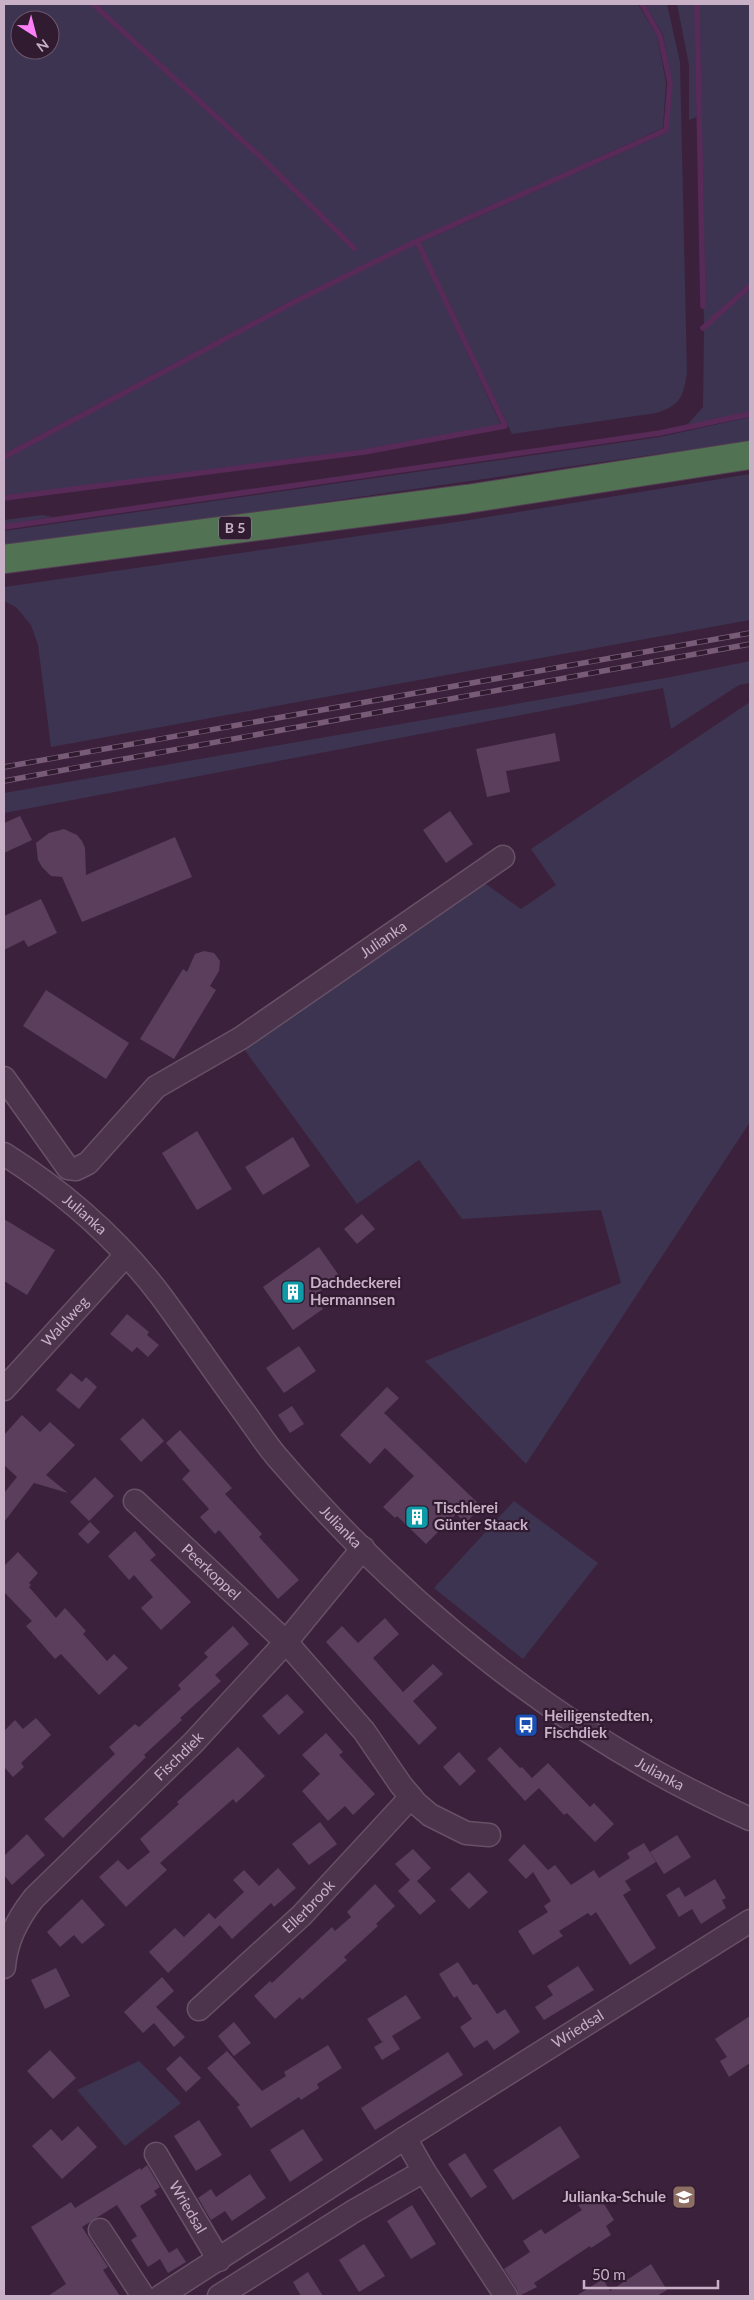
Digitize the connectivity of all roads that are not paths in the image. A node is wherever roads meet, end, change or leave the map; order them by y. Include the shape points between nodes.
1 (750, 455) edge
2 (4, 559) edge
3 (504, 857) dead end
4 (4, 1078) edge
5 (4, 1154) edge
6 (126, 1255) junction
7 (4, 1389) edge
8 (135, 1501) dead end
9 (363, 1548) junction
10 (286, 1642) junction
11 (411, 1797) junction
12 (750, 1819) edge
13 (489, 1835) dead end
14 (750, 1920) edge
15 (4, 1967) edge
16 (199, 2009) dead end
17 (405, 2138) junction
18 (156, 2154) dead end
19 (424, 2171) junction
20 (100, 2230) dead end
21 (219, 2260) junction
22 (143, 2296) edge
23 (162, 2296) edge
24 (219, 2296) edge
25 (506, 2296) edge

1 - 2 highway, B 5 via 467,499
3 - 4 street, Julianka via 242,1038 156,1087 88,1163 76,1169 68,1168
5 - 6 street, Julianka via 59,1191 107,1233
6 - 7 street, Waldweg
6 - 9 street, Julianka via 160,1295 276,1455
8 - 10 street, Peerkoppel
9 - 10 street, Fischdiek
9 - 12 street, Julianka via 425,1608 541,1700 634,1760
10 - 11 street via 364,1731
10 - 15 street, Fischdiek via 154,1783 34,1898 7,1944
11 - 13 street via 438,1820 466,1833
11 - 16 street, Ellerbrook via 302,1915
14 - 17 street, Wriedsal
17 - 19 street
17 - 21 street, Wriedsal
18 - 21 street, Wriedsal
19 - 24 street
19 - 25 street
20 - 22 street
21 - 23 street, Wriedsal

